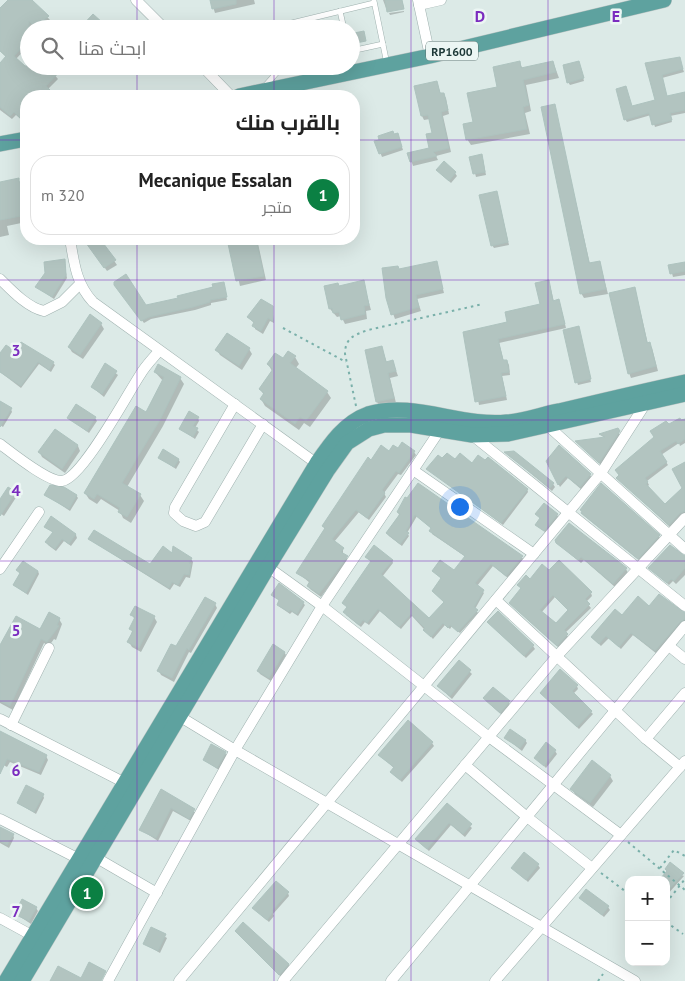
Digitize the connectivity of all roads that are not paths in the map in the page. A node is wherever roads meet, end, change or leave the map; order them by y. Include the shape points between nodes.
1 (136, 0) edge
2 (441, 0) edge
3 (664, 0) edge
4 (374, 2) edge
5 (418, 2) edge
6 (340, 11) junction
7 (155, 20) edge
8 (304, 20) edge
9 (342, 20) edge
10 (383, 44) junction
11 (360, 49) edge
12 (430, 56) junction
13 (387, 65) junction
14 (360, 71) edge
15 (211, 75) edge
16 (275, 75) edge
17 (340, 75) edge
18 (225, 90) edge
19 (262, 90) edge
20 (269, 90) edge
21 (20, 140) edge
22 (0, 144) edge
23 (71, 245) edge
24 (0, 279) edge
25 (80, 284) junction
26 (159, 350) junction
27 (679, 389) edge
28 (235, 404) junction
29 (646, 404) junction
30 (263, 424) junction
31 (548, 426) junction
32 (440, 430) junction
33 (472, 435) junction
34 (0, 444) edge
35 (322, 467) junction
36 (412, 470) junction
37 (601, 473) junction
38 (39, 512) dead end
39 (567, 512) junction
40 (685, 518) edge
41 (669, 534) junction
42 (685, 549) edge
43 (534, 554) junction
44 (268, 567) junction
45 (0, 569) edge
46 (636, 569) junction
47 (496, 600) junction
48 (322, 606) junction
49 (685, 606) edge
50 (685, 626) edge
51 (669, 646) junction
52 (49, 648) dead end
53 (557, 656) junction
54 (685, 660) edge
55 (424, 686) junction
56 (685, 693) edge
57 (615, 710) junction
58 (174, 713) junction
59 (0, 719) edge
60 (11, 725) junction
61 (488, 737) junction
62 (646, 739) junction
63 (235, 750) junction
64 (682, 764) edge
65 (465, 765) junction
66 (554, 785) junction
67 (131, 786) junction
68 (326, 802) junction
69 (526, 817) junction
70 (0, 819) edge
71 (621, 835) junction
72 (398, 843) junction
73 (95, 857) junction
74 (79, 859) junction
75 (592, 867) junction
76 (470, 885) junction
77 (157, 893) junction
78 (0, 918) edge
79 (541, 926) junction
80 (33, 936) junction
81 (285, 980) edge
82 (6, 981) edge
83 (22, 981) edge
84 (108, 981) edge
85 (179, 981) edge
86 (391, 981) edge
87 (495, 981) edge
88 (635, 981) edge

1 - 7 street
2 - 5 street
3 - 12 main road, RP1600
4 - 6 lane
4 - 10 lane
5 - 12 street
6 - 8 lane
6 - 9 lane
10 - 11 lane
10 - 13 lane
12 - 13 main road, RP1600
13 - 14 main road, RP1600
15 - 18 street
16 - 19 lane
17 - 20 main road, RP1600
21 - 22 main road
23 - 25 street
24 - 25 street via 34,307 44,310 62,302
25 - 26 street via 93,302
26 - 28 street
26 - 34 street via 101,439 68,478 56,480
27 - 29 main road
27 - 35 main road via 506,423 459,420 396,410 380,411 359,418 330,443
28 - 30 street
28 - 30 street via 175,506 174,513 178,518 196,526 205,522
29 - 31 main road
29 - 37 street
30 - 35 street
31 - 33 main road via 508,434
31 - 37 street
32 - 33 main road
32 - 35 main road via 384,424 369,429 348,443
32 - 36 street
33 - 39 street
35 - 44 main road
35 - 58 main road
36 - 43 street
36 - 48 street
37 - 39 street
37 - 41 street
38 - 45 street
39 - 43 street
39 - 46 street
40 - 41 street
41 - 42 street
41 - 46 street
43 - 47 street
44 - 48 street
44 - 58 main road
46 - 49 street
46 - 53 street
47 - 53 street
47 - 55 street
48 - 55 street
48 - 63 street
50 - 51 street
51 - 54 street
51 - 57 street
52 - 60 street
53 - 57 street
53 - 61 street
55 - 61 street
55 - 68 street
56 - 62 street
57 - 62 street
57 - 66 street
58 - 63 street
58 - 67 main road
59 - 60 street
60 - 67 street
61 - 65 street
61 - 66 street
62 - 64 street
63 - 68 street
63 - 77 street
64 - 71 street
65 - 69 street
65 - 72 street
66 - 69 street
66 - 71 street
67 - 73 main road
67 - 74 main road
68 - 72 street
68 - 85 street
69 - 75 street
69 - 76 street
70 - 74 street
71 - 75 street
72 - 76 street
72 - 81 street
73 - 77 street
73 - 83 main road
74 - 80 main road
75 - 79 street
76 - 79 street
76 - 86 street
77 - 84 street
78 - 80 street
79 - 87 street
79 - 88 street
80 - 82 main road

